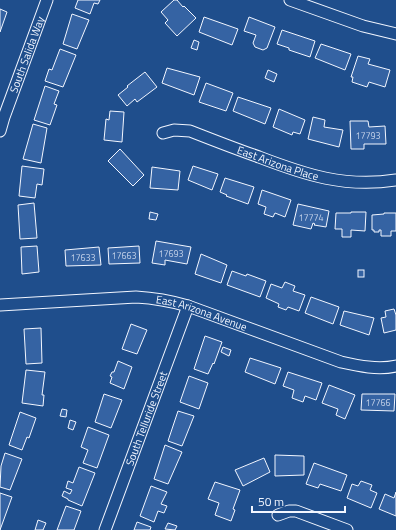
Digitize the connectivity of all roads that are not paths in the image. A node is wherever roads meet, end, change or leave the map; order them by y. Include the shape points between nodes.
1 (47, 0) edge
2 (290, 0) edge
3 (396, 34) edge
4 (0, 131) edge
5 (164, 132) dead end
6 (396, 180) edge
7 (0, 305) edge
8 (188, 306) junction
9 (396, 366) edge
10 (278, 515) dead end
11 (105, 530) edge
12 (347, 530) edge

1 - 4 street, South Salida Way
2 - 3 street via 364,26
5 - 6 street, East Arizona Place via 190,132 320,178 364,183
7 - 8 street, East Arizona Avenue via 136,297 174,301
8 - 9 street, East Arizona Avenue via 341,362 380,368
8 - 11 street, South Telluride Street
10 - 12 street via 289,511 302,513

